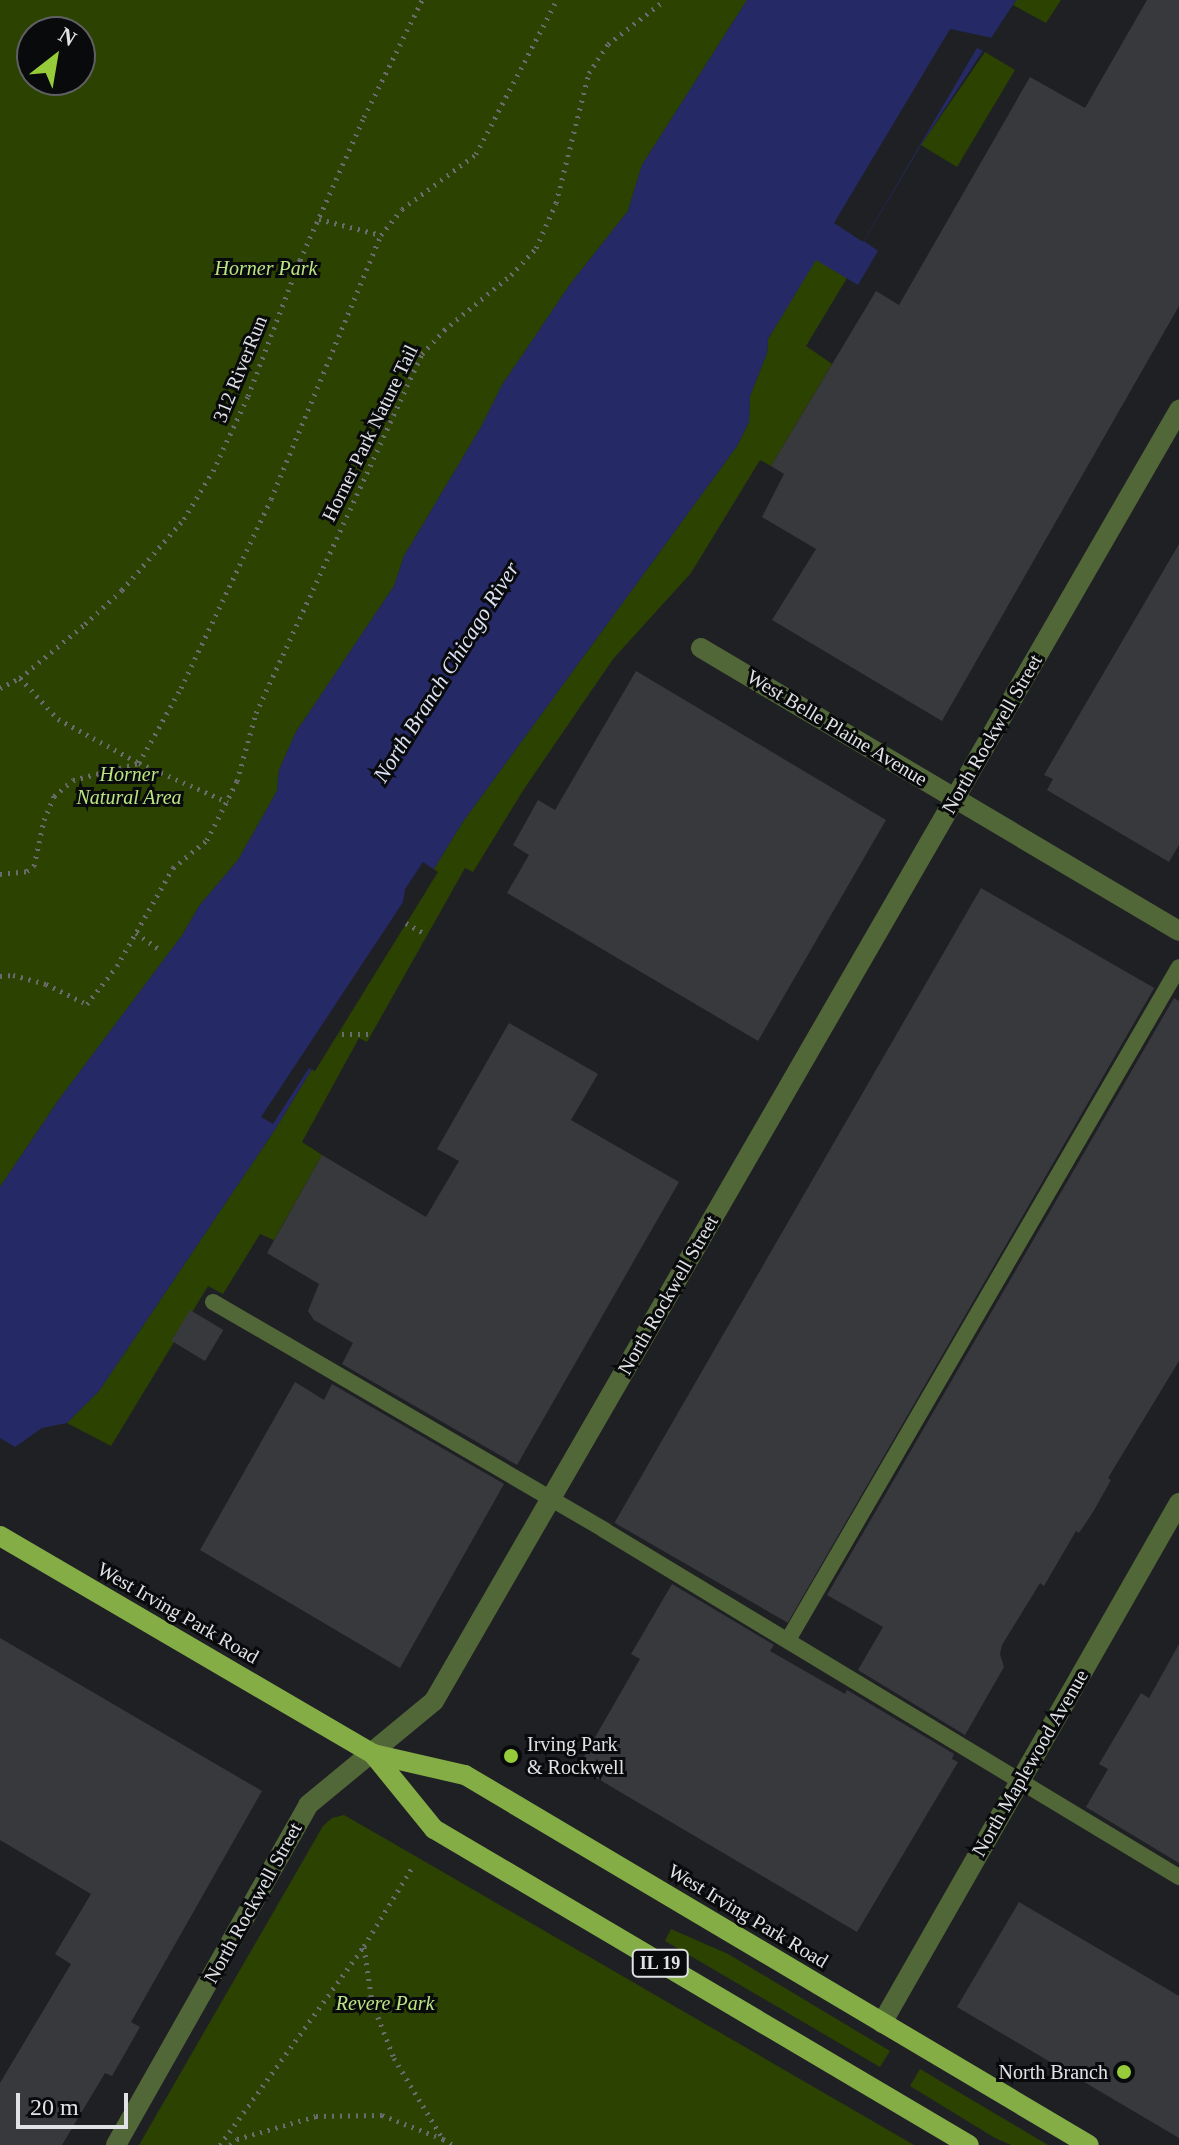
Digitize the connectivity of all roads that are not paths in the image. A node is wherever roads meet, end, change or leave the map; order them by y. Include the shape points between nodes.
1 (1179, 410) edge
2 (701, 648) dead end
3 (955, 798) junction
4 (1179, 931) edge
5 (1179, 967) edge
6 (213, 1302) dead end
7 (551, 1499) junction
8 (1179, 1503) edge
9 (0, 1536) edge
10 (788, 1640) junction
11 (373, 1754) junction
12 (1018, 1782) junction
13 (1179, 1877) edge
14 (882, 2023) junction
15 (116, 2145) edge
16 (969, 2145) edge
17 (1089, 2145) edge

1 - 3 street, North Rockwell Street
2 - 3 street, West Belle Plaine Avenue
3 - 4 street, West Belle Plaine Avenue
3 - 7 street, North Rockwell Street
5 - 10 lane
6 - 7 lane
7 - 10 lane
7 - 11 street, North Rockwell Street via 434,1701
8 - 12 street, North Maplewood Avenue
9 - 11 main road, West Irving Park Road / IL 19
10 - 12 lane
11 - 14 main road, West Irving Park Road / IL 19 via 465,1775
11 - 15 street, North Rockwell Street via 308,1805
11 - 16 main road, West Irving Park Road / IL 19 via 434,1829
12 - 13 lane
12 - 14 street, North Maplewood Avenue
14 - 17 main road, West Irving Park Road / IL 19

